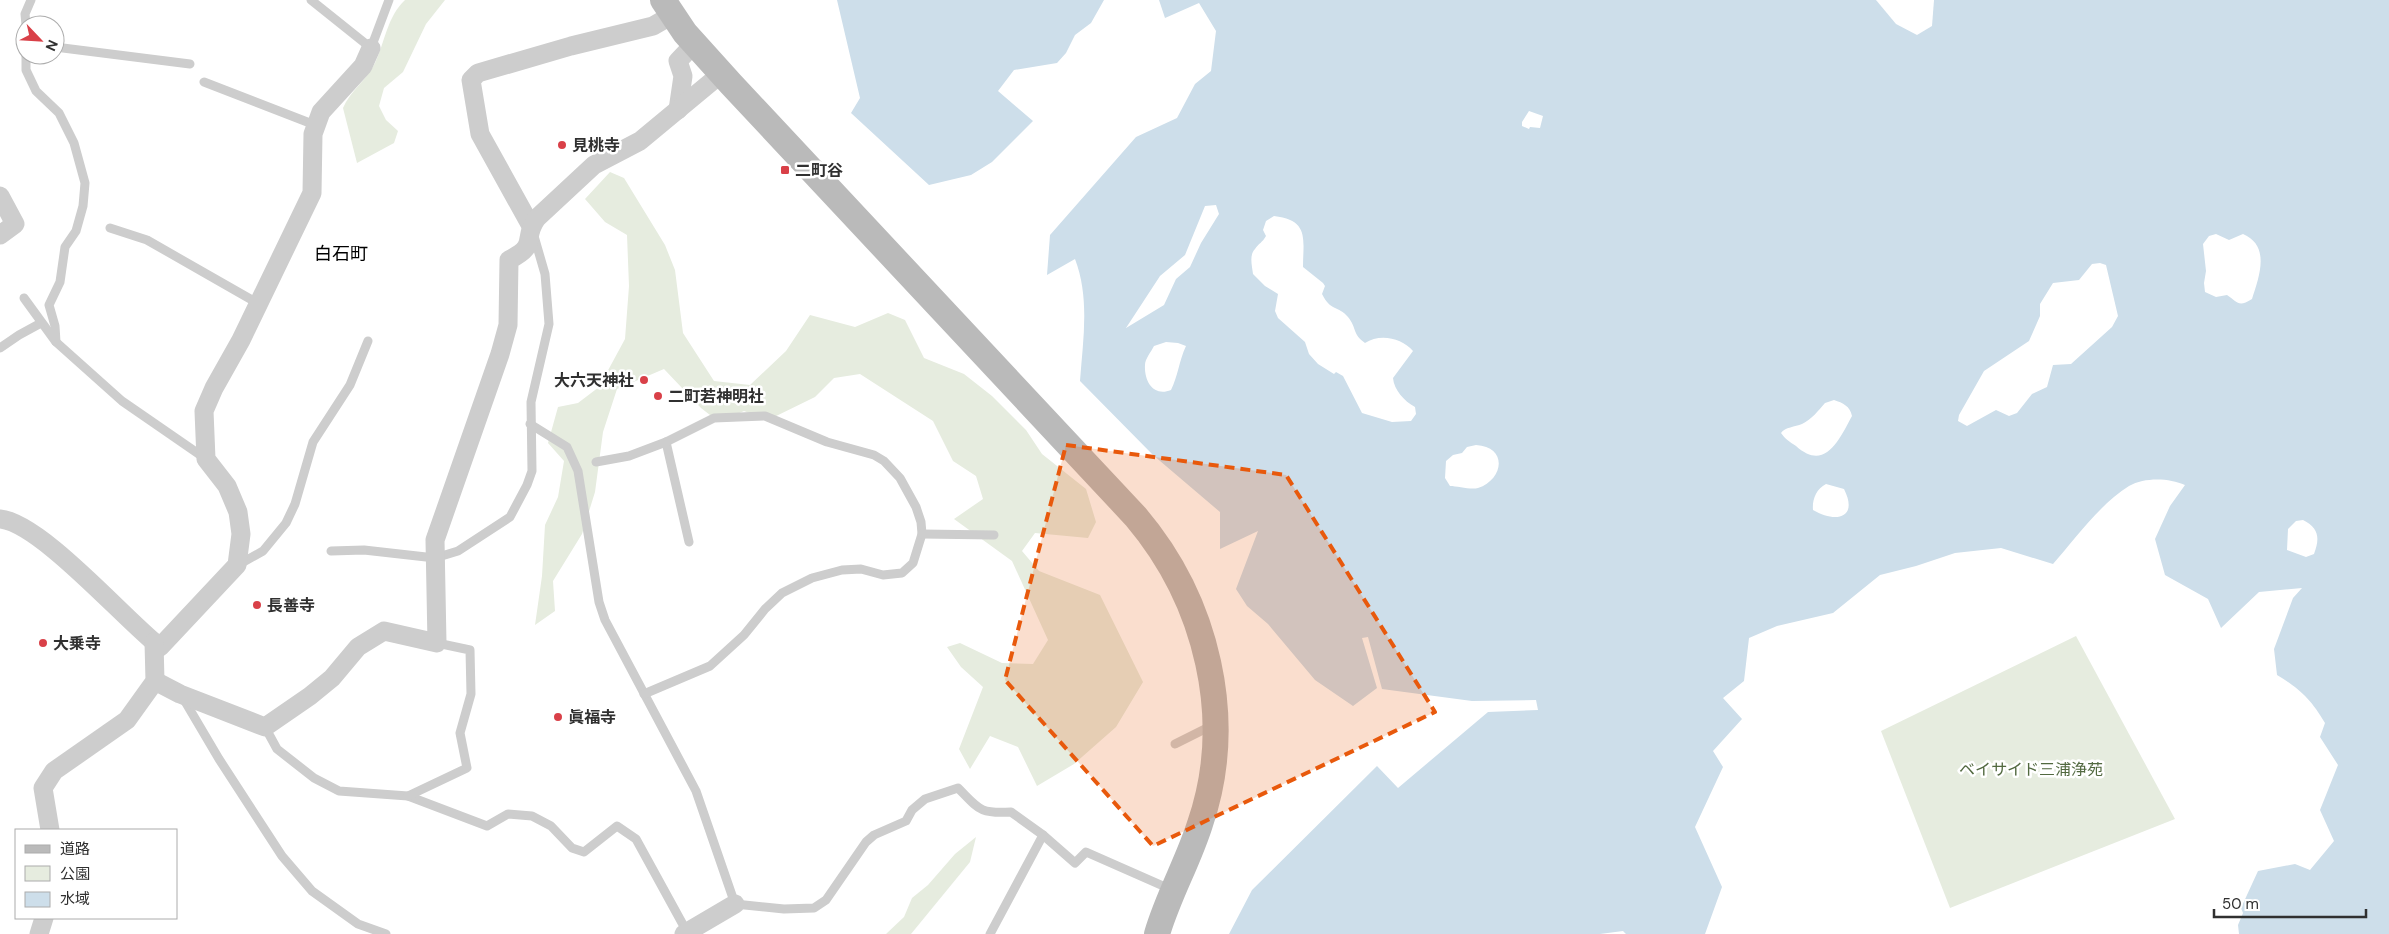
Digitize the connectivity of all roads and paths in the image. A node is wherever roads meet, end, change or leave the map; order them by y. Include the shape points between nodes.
1 (30, 0) edge
2 (311, 0) edge
3 (388, 0) edge
4 (668, 8) edge
5 (26, 15) edge
6 (695, 43) junction
7 (65, 48) edge
8 (371, 48) junction
9 (190, 64) dead end
10 (26, 65) edge
11 (722, 73) junction
12 (204, 82) dead end
13 (678, 110) junction
14 (315, 125) junction
15 (0, 196) edge
16 (531, 226) junction
17 (110, 228) dead end
18 (0, 235) edge
19 (24, 298) dead end
20 (259, 304) junction
21 (41, 323) junction
22 (368, 341) dead end
23 (56, 342) junction
24 (0, 348) edge
25 (530, 424) junction
26 (666, 442) junction
27 (206, 459) junction
28 (596, 462) dead end
29 (0, 519) edge
30 (922, 534) junction
31 (994, 536) dead end
32 (690, 542) dead end
33 (331, 551) dead end
34 (435, 558) junction
35 (237, 565) junction
36 (154, 642) junction
37 (438, 643) junction
38 (155, 681) junction
39 (180, 694) junction
40 (644, 694) junction
41 (1215, 724) junction
42 (265, 727) junction
43 (1175, 744) dead end
44 (408, 796) junction
45 (50, 829) edge
46 (1043, 835) junction
47 (1173, 890) junction
48 (735, 904) junction
49 (44, 919) edge
50 (685, 933) edge
51 (39, 934) edge
52 (386, 934) edge
53 (990, 934) edge
54 (1156, 934) edge

1 - 5 lane
2 - 8 lane
3 - 8 lane
4 - 6 street
4 - 16 street via 653,26 478,73 471,80 480,134
6 - 11 street
6 - 13 street via 678,61 682,76
7 - 9 lane
8 - 14 street via 363,66 321,112
10 - 23 lane via 36,91 59,113 74,143 85,183 76,230 65,247 60,282 49,305
11 - 13 street
11 - 41 street via 1150,533 1178,578 1194,612 1211,672
12 - 14 lane
13 - 16 street via 640,141 594,165
14 - 20 street via 312,194
15 - 18 street via 15,224
16 - 25 lane via 545,274 548,324 531,402
16 - 34 street via 528,246 523,253 508,260 508,325 435,540
17 - 20 lane via 147,240
19 - 21 lane
20 - 27 street via 204,411
21 - 23 lane
21 - 24 lane
22 - 35 lane via 342,399 313,442 295,504 286,523 263,552
23 - 27 lane via 122,401
25 - 34 lane via 532,471 510,517 458,551
25 - 40 lane via 567,447 578,471 599,602 605,620
26 - 28 lane via 629,456
26 - 30 lane via 714,418 765,416 827,442 874,455 900,478 916,508
26 - 32 lane
27 - 35 street via 226,486 238,512 241,534
29 - 36 street via 11,520 39,537
30 - 31 lane
30 - 40 lane via 913,563 902,573 842,570 812,578 782,593 710,666
33 - 34 lane via 364,550
34 - 37 street
35 - 36 street via 160,647
36 - 38 street
37 - 42 street via 384,631 358,647 332,678 310,696
37 - 44 lane via 470,650 471,694 460,733 467,768
38 - 39 street
38 - 45 street via 127,720 54,771 43,788
39 - 42 street
39 - 52 lane via 282,856 312,891 358,924
40 - 48 lane via 696,791
41 - 43 lane
41 - 47 street via 1212,774 1205,808
42 - 44 lane via 277,749 314,778 339,791
44 - 50 lane via 487,826 508,814 532,816 551,826 572,848 584,852 617,826 636,839
46 - 47 lane via 1075,863 1086,852
46 - 48 lane via 1011,812 991,814 981,810 958,788 925,800 912,810 906,821 874,835 826,900 814,908 784,909
46 - 53 lane
47 - 54 street
48 - 50 street
49 - 51 street

